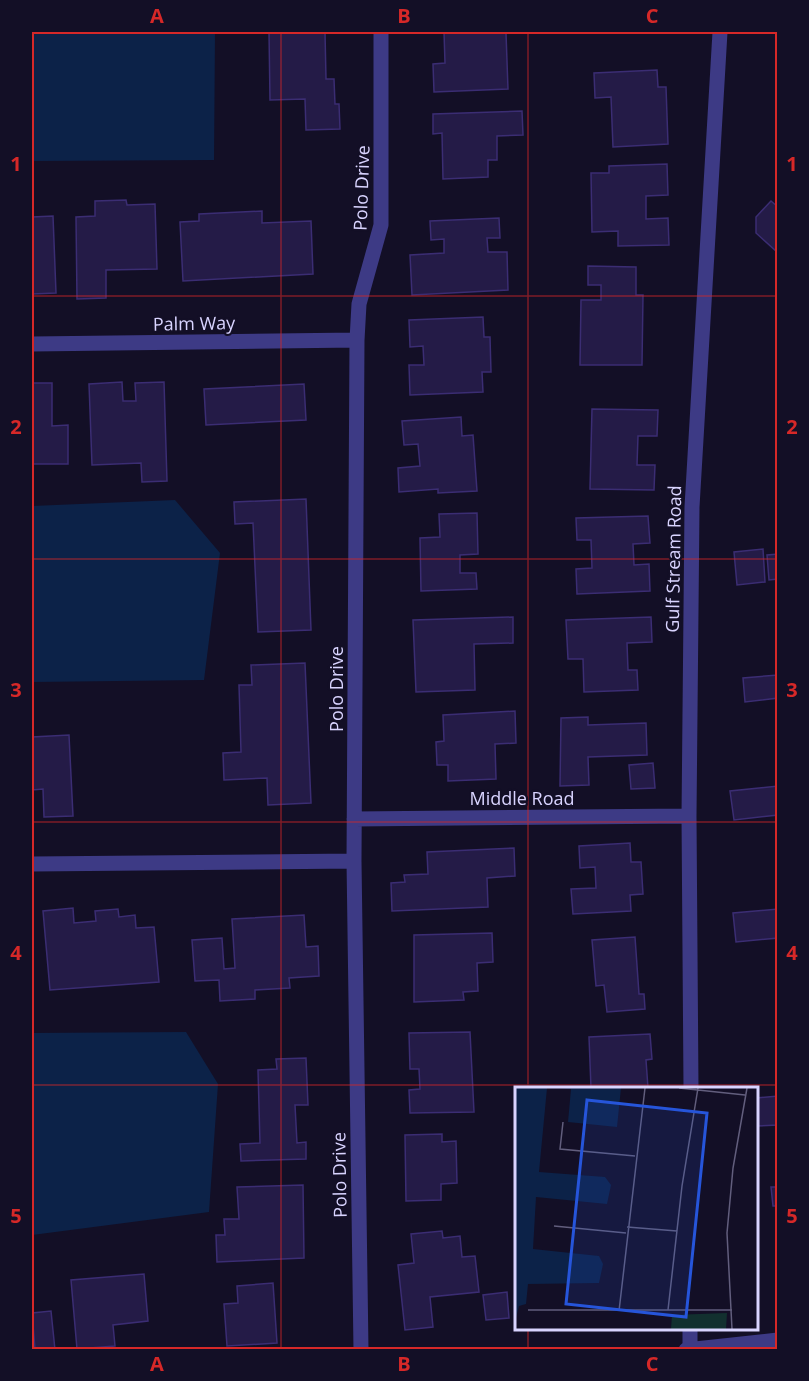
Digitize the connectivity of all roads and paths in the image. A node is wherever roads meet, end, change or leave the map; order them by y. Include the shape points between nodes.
1 (381, 32) edge
2 (720, 32) edge
3 (357, 340) junction
4 (32, 344) edge
5 (689, 816) junction
6 (354, 819) junction
7 (354, 861) junction
8 (32, 864) edge
9 (691, 1087) edge
10 (690, 1330) edge
11 (777, 1340) edge
12 (688, 1349) edge
13 (361, 1350) edge

1 - 3 street, Polo Drive via 381,225 360,295
2 - 5 street, Gulf Stream Road via 692,507
3 - 4 street, Palm Way
3 - 6 street, Polo Drive
5 - 6 street, Middle Road
5 - 9 street, Gulf Stream Road
6 - 7 street, Polo Drive
7 - 8 street
7 - 13 street, Polo Drive
10 - 12 street
11 - 12 street

